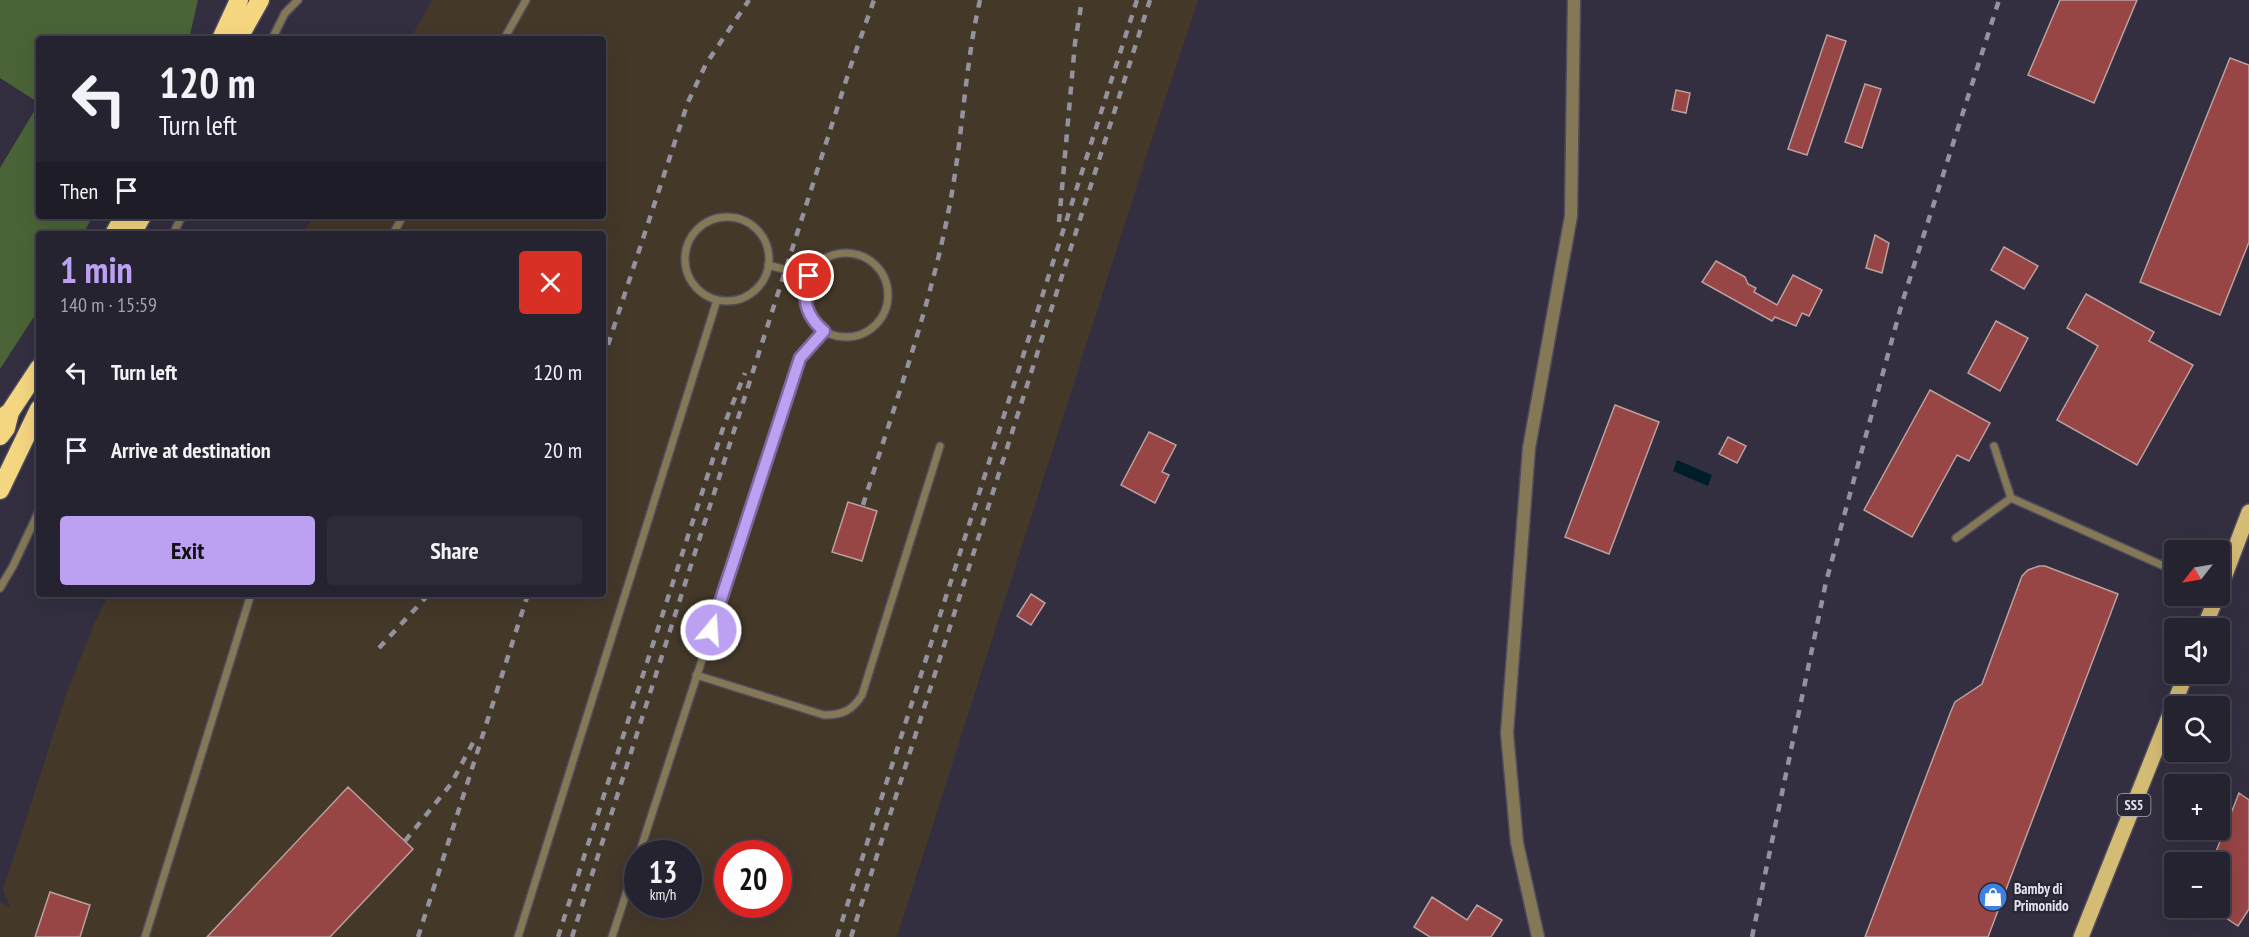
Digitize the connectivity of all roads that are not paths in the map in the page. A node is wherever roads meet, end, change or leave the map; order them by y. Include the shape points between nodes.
1 (227, 0) edge
2 (239, 0) edge
3 (260, 0) edge
4 (298, 0) edge
5 (526, 0) edge
6 (1574, 0) edge
7 (212, 36) edge
8 (222, 36) edge
9 (240, 36) edge
10 (274, 36) edge
11 (506, 36) edge
12 (768, 265) junction
13 (809, 276) junction
14 (717, 300) junction
15 (824, 331) junction
16 (36, 372) edge
17 (36, 415) edge
18 (5, 416) edge
19 (0, 436) edge
20 (22, 441) junction
21 (940, 446) dead end
22 (1994, 446) dead end
23 (0, 464) edge
24 (0, 490) edge
25 (2011, 498) junction
26 (2249, 512) edge
27 (36, 517) edge
28 (1956, 538) dead end
29 (2230, 562) edge
30 (2164, 566) edge
31 (0, 588) edge
32 (250, 597) edge
33 (696, 675) junction
34 (2182, 684) edge
35 (643, 840) edge
36 (624, 899) edge
37 (145, 937) edge
38 (518, 937) edge
39 (612, 937) edge
40 (1538, 937) edge
41 (2081, 937) edge

1 - 7 highway
2 - 8 highway
3 - 9 highway
4 - 10 lane via 285,13
5 - 11 lane
6 - 40 street via 1571,216 1529,448 1507,733 1517,843
12 - 13 lane
12 - 14 lane via 756,290 731,301
12 - 14 lane via 766,244 754,227 728,217 702,224 686,246 686,267 694,285
13 - 15 lane via 804,300 814,323
13 - 15 lane via 827,257 840,253 867,258 885,278 887,304 874,327 850,338
14 - 38 lane
15 - 33 lane via 800,358
16 - 18 highway
17 - 20 highway
18 - 19 highway via 6,428
20 - 23 highway
20 - 24 highway
21 - 33 lane via 862,695 851,709 824,715
22 - 25 lane
25 - 28 lane
25 - 30 lane
26 - 29 main road
27 - 31 lane
32 - 37 lane
33 - 35 lane
34 - 41 main road, SS5
36 - 39 lane

